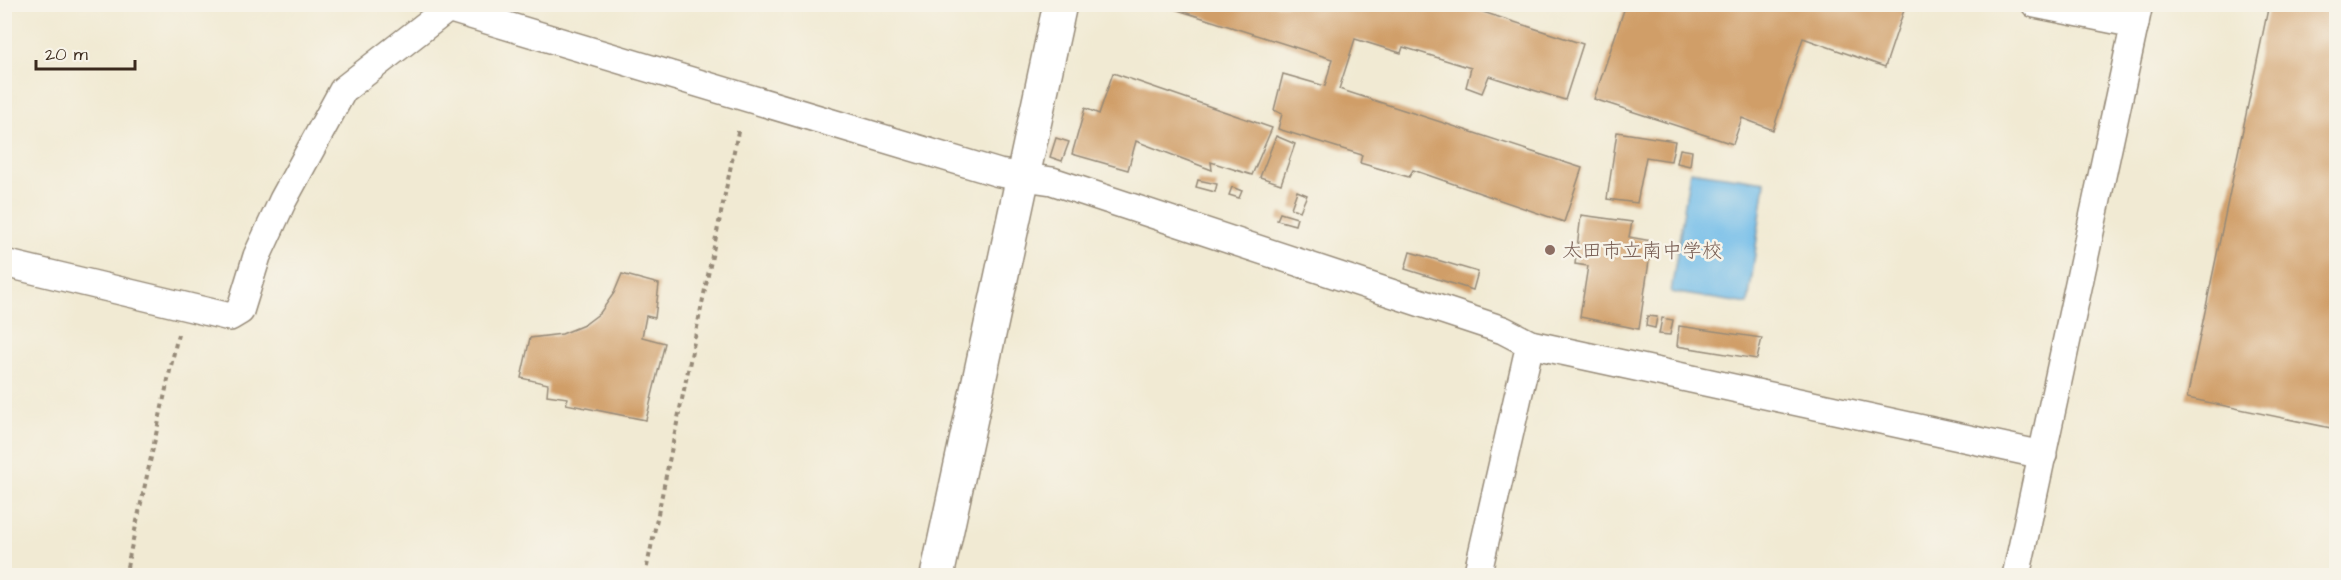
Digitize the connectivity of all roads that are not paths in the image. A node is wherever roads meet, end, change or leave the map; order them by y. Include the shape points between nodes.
1 (1060, 4) edge
2 (2035, 4) edge
3 (444, 6) edge
4 (2137, 14) edge
5 (1022, 176) junction
6 (4, 263) edge
7 (1530, 344) junction
8 (2043, 454) junction
9 (937, 576) edge
10 (1478, 576) edge
11 (2016, 576) edge

1 - 5 street
2 - 4 street
3 - 5 street via 745,98
3 - 6 street via 343,90 261,246 240,310 230,317
4 - 8 street
5 - 7 street via 1052,181 1328,271 1503,330
5 - 9 street
7 - 8 street
7 - 10 street
8 - 11 street

